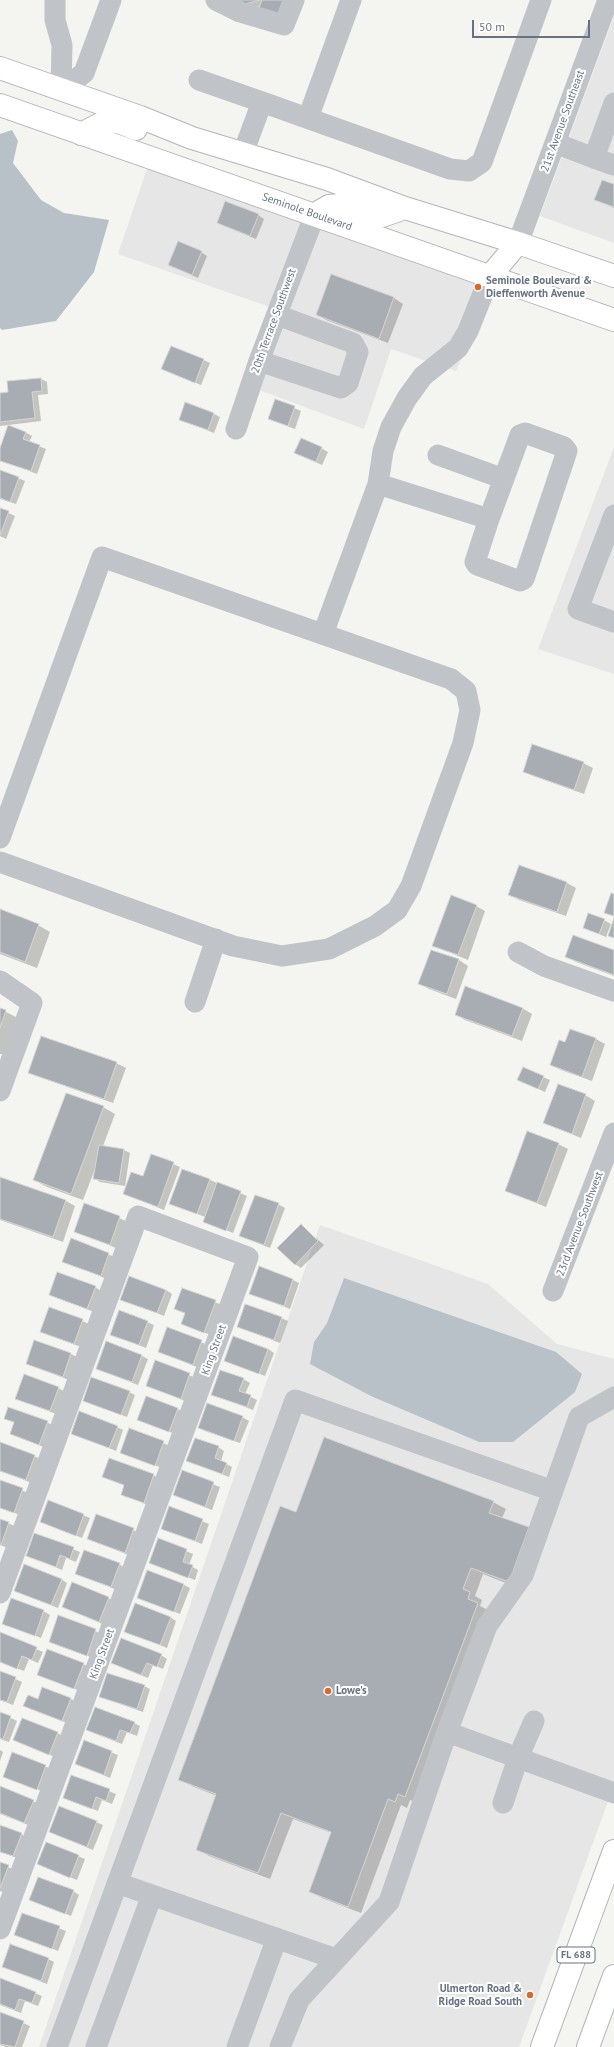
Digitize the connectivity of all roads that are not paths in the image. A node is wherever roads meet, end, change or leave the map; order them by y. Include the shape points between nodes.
1 (55, 0) edge
2 (110, 0) edge
3 (216, 0) edge
4 (294, 0) edge
5 (351, 0) edge
6 (541, 0) edge
7 (608, 0) edge
8 (0, 68) edge
9 (199, 80) dead end
10 (0, 84) edge
11 (61, 90) junction
12 (262, 102) junction
13 (614, 103) edge
14 (0, 105) edge
15 (308, 118) junction
16 (81, 134) junction
17 (192, 138) junction
18 (555, 143) junction
19 (244, 153) junction
20 (594, 158) junction
21 (614, 165) edge
22 (405, 208) junction
23 (314, 214) junction
24 (518, 243) junction
25 (490, 276) junction
26 (614, 276) edge
27 (276, 315) junction
28 (614, 320) edge
29 (259, 361) junction
30 (236, 429) dead end
31 (438, 455) dead end
32 (504, 479) junction
33 (378, 484) junction
34 (614, 515) edge
35 (489, 519) junction
36 (614, 622) edge
37 (323, 634) junction
38 (0, 838) edge
39 (0, 862) edge
40 (216, 939) junction
41 (518, 952) dead end
42 (0, 981) edge
43 (614, 991) edge
44 (195, 1002) dead end
45 (0, 1091) edge
46 (614, 1133) edge
47 (553, 1291) dead end
48 (614, 1397) edge
49 (553, 1491) junction
50 (0, 1592) edge
51 (534, 1721) dead end
52 (447, 1732) junction
53 (518, 1758) junction
54 (614, 1793) edge
55 (503, 1803) dead end
56 (614, 1851) edge
57 (117, 1883) junction
58 (152, 1895) junction
59 (0, 1929) edge
60 (277, 1938) junction
61 (336, 1959) junction
62 (614, 1976) edge
63 (57, 2047) edge
64 (96, 2047) edge
65 (237, 2047) edge
66 (280, 2047) edge
67 (542, 2047) edge
68 (588, 2047) edge

1 - 11 street via 55,20 62,45
2 - 11 street via 84,73
3 - 4 street via 246,14 284,24
5 - 15 street
6 - 15 street via 482,162 469,171 450,169
7 - 18 street, 21st Avenue Southeast
8 - 11 main road
9 - 12 street
10 - 11 main road via 32,92
11 - 17 main road
12 - 15 street
12 - 19 street
13 - 20 street
14 - 16 main road, Seminole Boulevard
16 - 17 main road via 100,124 118,122 169,141 178,142
16 - 23 main road, Seminole Boulevard
17 - 19 main road
18 - 20 street
18 - 24 street, 21st Avenue Southeast
19 - 22 main road via 327,179
20 - 21 street
22 - 23 main road via 382,216 353,206 340,205 329,206
22 - 24 main road
23 - 25 main road, Seminole Boulevard
23 - 27 street, 20th Terrace Southwest
24 - 25 main road
24 - 26 main road
25 - 28 main road, Seminole Boulevard
25 - 33 street via 468,331 458,348 423,376 391,427 383,451
27 - 29 street, 20th Terrace Southwest
27 - 29 street via 353,343 358,352 348,383 341,388
29 - 30 street, 20th Terrace Southwest
31 - 32 street
32 - 35 street
32 - 35 street via 520,435 525,433 564,447 567,451 524,579 520,581 475,562
33 - 35 street
33 - 37 street
34 - 36 street via 578,609
37 - 38 street via 102,558
37 - 40 street via 451,678 466,691 470,710 463,743 411,886 397,910 375,926 329,949 282,956 233,946
39 - 40 street
40 - 44 street
41 - 43 street via 544,966
42 - 45 street via 32,1003
46 - 47 street, 23rd Avenue Southwest
48 - 49 street via 579,1417
49 - 52 street via 523,1575 487,1626
49 - 57 street via 295,1400
50 - 59 street, King Street via 138,1216 248,1257
51 - 53 street
52 - 53 street
52 - 61 street via 389,1902
53 - 54 street
53 - 55 street
56 - 67 main road, FL 688
57 - 58 street
57 - 63 street
58 - 60 street
58 - 64 street
60 - 61 street
60 - 65 street
61 - 66 street via 299,2000
62 - 68 main road

